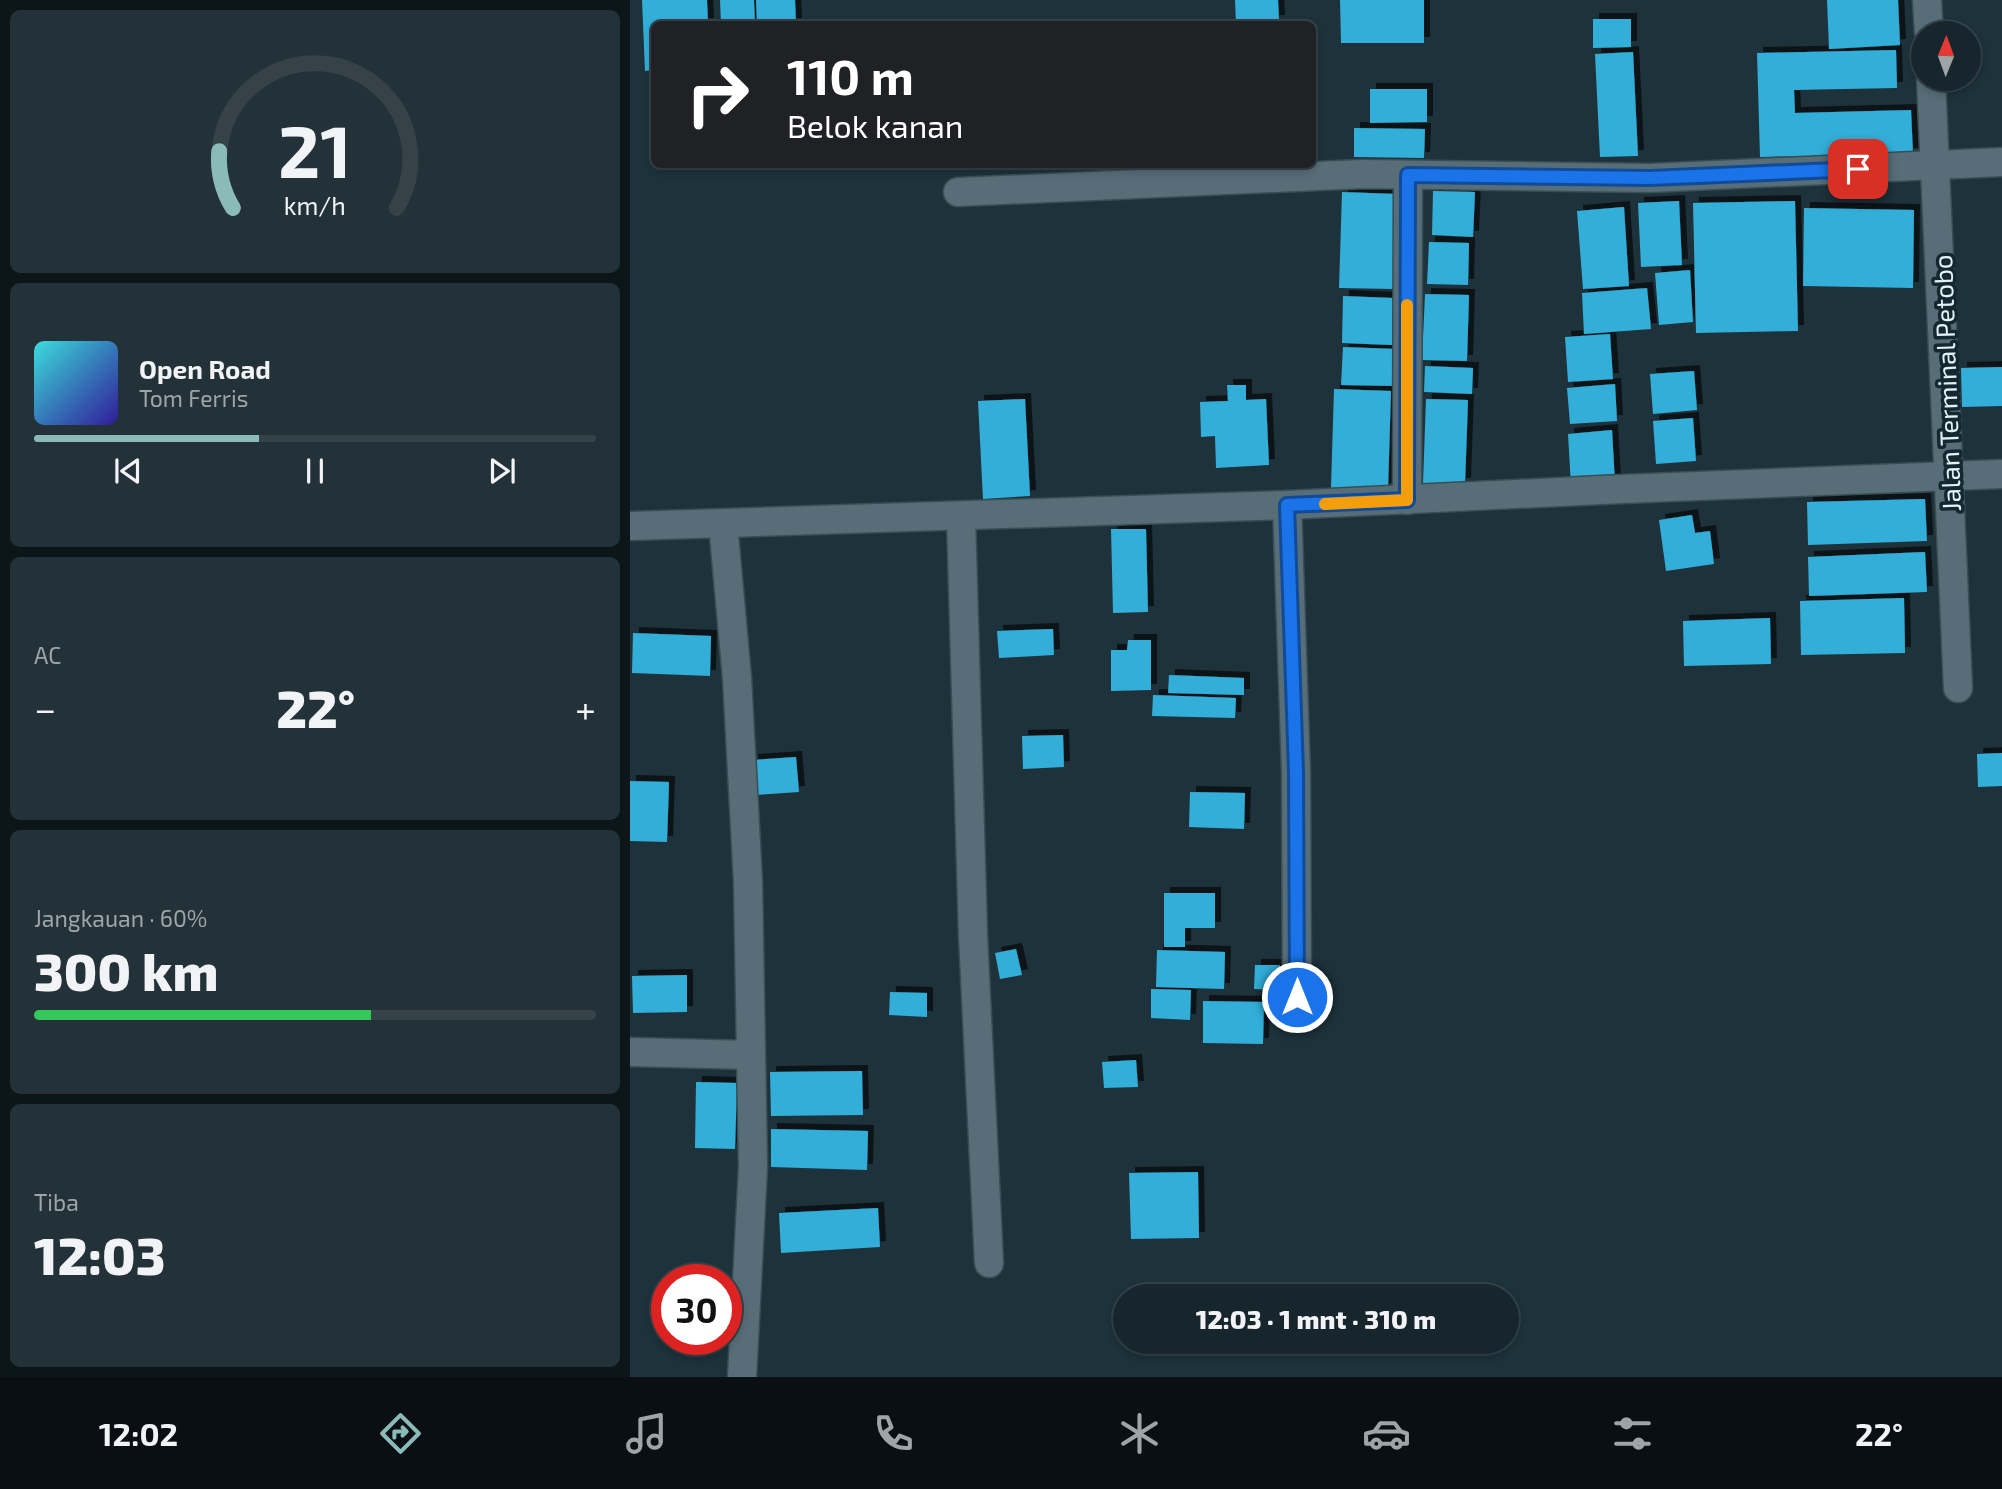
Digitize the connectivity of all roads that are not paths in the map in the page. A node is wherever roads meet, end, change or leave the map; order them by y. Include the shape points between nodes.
1 (1927, 0) edge
2 (1928, 21) edge
3 (1932, 91) edge
4 (2002, 162) edge
5 (1936, 166) junction
6 (1408, 175) junction
7 (958, 192) dead end
8 (2002, 474) edge
9 (1950, 477) junction
10 (1407, 500) junction
11 (1287, 505) junction
12 (961, 517) junction
13 (723, 524) junction
14 (630, 526) edge
15 (1958, 688) dead end
16 (1297, 997) dead end
17 (630, 1052) edge
18 (750, 1055) junction
19 (989, 1263) dead end
20 (742, 1377) edge

1 - 2 street
3 - 5 street, Jalan Terminal Petobo
4 - 5 street
5 - 6 street via 1650,178
5 - 9 street, Jalan Terminal Petobo
6 - 7 street
6 - 10 street
8 - 9 street
9 - 10 street
9 - 15 street, Jalan Terminal Petobo
10 - 11 street
11 - 12 street
11 - 16 street via 1296,772
12 - 13 street
12 - 19 street
13 - 14 street
13 - 18 street via 748,882
17 - 18 street
18 - 20 street via 753,1167

